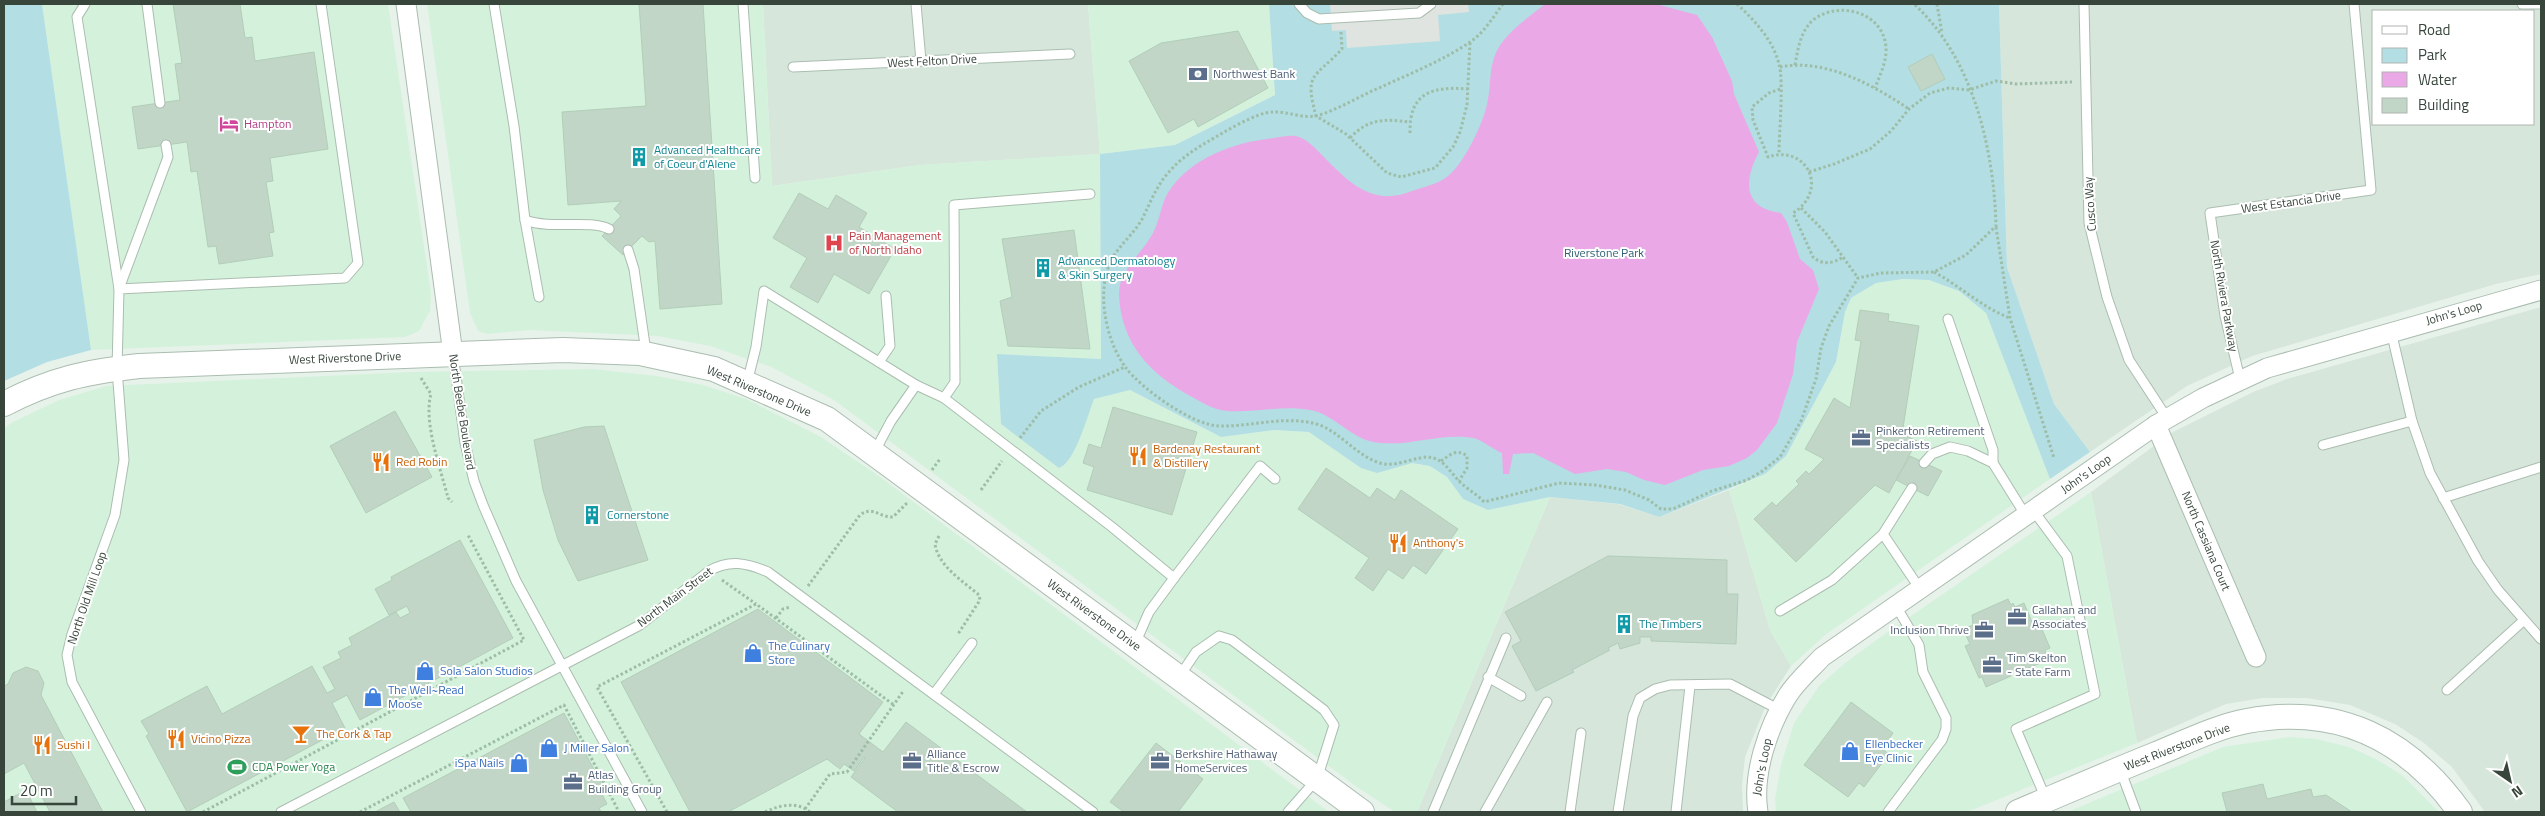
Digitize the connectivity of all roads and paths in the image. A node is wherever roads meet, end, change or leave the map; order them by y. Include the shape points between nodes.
1 (85, 4) edge
2 (147, 4) edge
3 (321, 4) edge
4 (406, 4) edge
5 (494, 4) edge
6 (743, 4) edge
7 (916, 4) edge
8 (1299, 4) edge
9 (1431, 4) edge
10 (1503, 4) edge
11 (1738, 4) edge
12 (1914, 4) edge
13 (1937, 4) edge
14 (2084, 4) edge
15 (2354, 4) edge
16 (2522, 4) edge
17 (2541, 4) edge
18 (1339, 18) junction
19 (1942, 35) junction
20 (1470, 42) junction
21 (1070, 54) dead end
22 (921, 61) junction
23 (1780, 66) junction
24 (1795, 66) junction
25 (793, 67) dead end
26 (1875, 88) junction
27 (2086, 88) junction
28 (1468, 89) junction
29 (1780, 89) junction
30 (1969, 90) junction
31 (160, 103) dead end
32 (1909, 109) junction
33 (1316, 116) junction
34 (1410, 122) junction
35 (1410, 133) dead end
36 (1350, 138) junction
37 (166, 145) dead end
38 (1779, 154) junction
39 (1809, 172) junction
40 (755, 178) dead end
41 (1090, 194) dead end
42 (1801, 208) junction
43 (2210, 213) joint
44 (525, 220) junction
45 (1996, 226) junction
46 (609, 229) dead end
47 (628, 250) dead end
48 (1843, 257) junction
49 (1934, 272) junction
50 (1858, 278) junction
51 (119, 289) junction
52 (2541, 290) edge
53 (886, 296) dead end
54 (539, 297) dead end
55 (2010, 318) junction
56 (1948, 319) dead end
57 (2391, 331) junction
58 (453, 354) junction
59 (647, 354) junction
60 (879, 362) junction
61 (1125, 367) junction
62 (117, 369) junction
63 (420, 376) dead end
64 (2240, 379) junction
65 (747, 384) junction
66 (916, 385) junction
67 (944, 398) junction
68 (4, 404) edge
69 (2162, 421) junction
70 (2412, 422) junction
71 (2324, 445) dead end
72 (1010, 450) junction
73 (874, 454) junction
74 (2054, 458) dead end
75 (940, 459) dead end
76 (1441, 460) junction
77 (1993, 462) junction
78 (1924, 463) dead end
79 (2541, 467) edge
80 (1275, 479) dead end
81 (1459, 481) junction
82 (919, 487) junction
83 (1912, 488) dead end
84 (981, 490) dead end
85 (2443, 498) junction
86 (452, 502) dead end
87 (2030, 513) junction
88 (1884, 534) junction
89 (468, 535) dead end
90 (709, 571) junction
91 (1174, 578) junction
92 (1920, 589) junction
93 (801, 596) junction
94 (756, 604) junction
95 (1896, 606) junction
96 (1780, 612) dead end
97 (776, 618) junction
98 (2523, 621) junction
99 (1506, 638) dead end
100 (2541, 640) edge
101 (972, 643) dead end
102 (1135, 644) junction
103 (2256, 657) dead end
104 (562, 665) junction
105 (1179, 677) junction
106 (1488, 677) junction
107 (1690, 686) junction
108 (2447, 690) dead end
109 (934, 694) junction
110 (1521, 696) dead end
111 (1546, 702) dead end
112 (894, 705) dead end
113 (1780, 710) junction
114 (1580, 733) dead end
115 (2120, 769) junction
116 (1317, 779) junction
117 (2046, 800) junction
118 (141, 812) edge
119 (203, 812) edge
120 (281, 812) edge
121 (360, 812) edge
122 (619, 812) edge
123 (642, 812) edge
124 (667, 812) edge
125 (765, 812) edge
126 (810, 812) edge
127 (1093, 812) edge
128 (1288, 812) edge
129 (1362, 812) edge
130 (1433, 812) edge
131 (1484, 812) edge
132 (1570, 812) edge
133 (1618, 812) edge
134 (1676, 812) edge
135 (1758, 812) edge
136 (1888, 812) edge
137 (2018, 812) edge
138 (2136, 812) edge
139 (2460, 812) edge

1 - 51 lane via 77,17
2 - 31 lane
3 - 51 lane via 358,263 346,278
4 - 58 street, North Beebe Boulevard
5 - 44 lane
6 - 40 lane
7 - 22 lane
8 - 18 lane via 1319,19
9 - 18 lane via 1419,13
10 - 20 path
11 - 23 path via 1763,31
12 - 19 path
13 - 19 path
14 - 27 lane, Cusco Way
15 - 43 lane, West Estancia Drive via 2371,190
16 - 17 lane
18 - 33 path via 1342,49 1310,81 1309,92
19 - 30 path
20 - 28 path
20 - 33 path
21 - 22 lane, West Felton Drive
22 - 25 lane, West Felton Drive
23 - 24 path
23 - 29 path
24 - 26 path via 1831,71
24 - 26 path via 1798,44 1812,20 1823,12 1848,8 1874,20 1884,34 1884,62
26 - 32 path
27 - 30 path via 2073,82 2016,84 1996,81
27 - 69 lane, Cusco Way via 2089,223 2098,264 2130,360
28 - 34 path via 1437,88 1427,93 1413,108
28 - 36 path via 1460,132 1453,147 1435,168 1401,177 1387,173
29 - 38 path
29 - 38 path via 1752,107 1768,157
30 - 32 path via 1949,88 1930,93
30 - 45 path via 1983,127
32 - 39 path via 1870,149
33 - 36 path
33 - 61 path via 1272,112 1260,115 1208,141 1169,171 1137,228 1114,256 1102,288 1105,317
34 - 35 path
34 - 36 path via 1374,120
37 - 51 lane via 168,157
38 - 39 path via 1802,161
39 - 42 path via 1811,194
41 - 67 lane via 954,205 955,382
42 - 48 path via 1825,232
42 - 48 path via 1794,213 1813,257 1827,264
43 - 64 lane, North Riviera Parkway via 2225,316
44 - 46 lane via 538,225 588,225
44 - 54 lane
45 - 49 path via 1966,255
45 - 55 path
47 - 59 lane
48 - 50 path
49 - 50 path via 1881,273
49 - 55 path via 1957,284 1993,312
50 - 81 path via 1829,326 1821,348 1816,379 1801,421 1780,457 1747,480 1712,491 1673,509 1661,509 1625,490 1559,483 1484,502
51 - 62 lane, North Old Mill Loop
52 - 57 street, John's Loop
53 - 60 lane via 890,346
55 - 74 path
56 - 77 lane via 1993,450
57 - 64 street, John's Loop
57 - 70 lane
58 - 59 street, West Riverstone Drive via 563,350
58 - 62 street, West Riverstone Drive
58 - 104 lane, North Beebe Boulevard via 466,443 477,491 516,581
59 - 65 street, West Riverstone Drive via 714,369
60 - 65 lane via 764,291
60 - 66 lane
61 - 72 path via 1079,388 1041,411
61 - 76 path via 1159,397 1202,423 1219,426 1289,420 1306,422 1320,425 1355,450 1383,464 1424,457
62 - 68 street, West Riverstone Drive via 85,373 36,388
62 - 118 lane, North Old Mill Loop via 124,460 115,515 67,655 72,682
63 - 86 path via 431,394 428,404 432,433 448,498
64 - 69 street, John's Loop
65 - 73 street, West Riverstone Drive via 826,419
66 - 67 lane
66 - 73 lane via 891,421
67 - 72 lane
69 - 87 street, John's Loop
69 - 103 street, North Cassiana Court
70 - 71 lane
70 - 85 lane via 2430,473
72 - 84 path
72 - 91 lane
73 - 82 street, West Riverstone Drive
75 - 82 path
76 - 81 path
76 - 81 path via 1455,452 1467,456 1467,468
77 - 78 lane via 1950,447 1932,454
77 - 87 lane
79 - 85 lane
80 - 91 lane via 1260,466
82 - 93 path via 893,517 866,510
82 - 102 street, West Riverstone Drive
83 - 88 lane
85 - 98 lane via 2478,561
87 - 92 street, John's Loop
87 - 117 lane via 2067,556 2095,694 2016,730
88 - 92 lane
88 - 96 lane via 1832,580
89 - 119 path via 524,640
90 - 93 lane, North Main Street via 735,562 751,565 768,572
90 - 94 path
90 - 104 lane, North Main Street via 640,625
91 - 102 lane via 1149,612
92 - 95 street, John's Loop
93 - 97 path
93 - 109 lane, North Main Street
94 - 97 path
94 - 124 path via 597,687
95 - 113 street, John's Loop via 1822,657 1789,694
95 - 136 lane via 1919,645 1923,672 1946,718 1946,729 1942,740
97 - 112 path
98 - 100 lane
98 - 108 lane
99 - 106 lane
101 - 109 lane
102 - 105 street, West Riverstone Drive
104 - 120 lane, North Main Street
104 - 123 lane, North Beebe Boulevard
105 - 116 street, West Riverstone Drive
105 - 116 lane via 1196,652 1219,636 1232,640 1324,710 1334,725
106 - 110 lane
106 - 130 lane
107 - 113 lane via 1730,684
107 - 133 lane via 1655,688 1640,698 1633,716
107 - 134 lane
109 - 127 lane, North Main Street
111 - 131 lane
113 - 135 street, John's Loop via 1765,742 1756,800
114 - 132 lane
115 - 117 street, West Riverstone Drive
115 - 138 lane
115 - 139 street, West Riverstone Drive via 2204,734 2246,721 2283,717 2319,719 2351,724 2388,742 2430,775
116 - 128 lane
116 - 129 street, West Riverstone Drive
117 - 137 street, West Riverstone Drive
121 - 122 path via 564,705
125 - 126 path via 780,805 792,805

